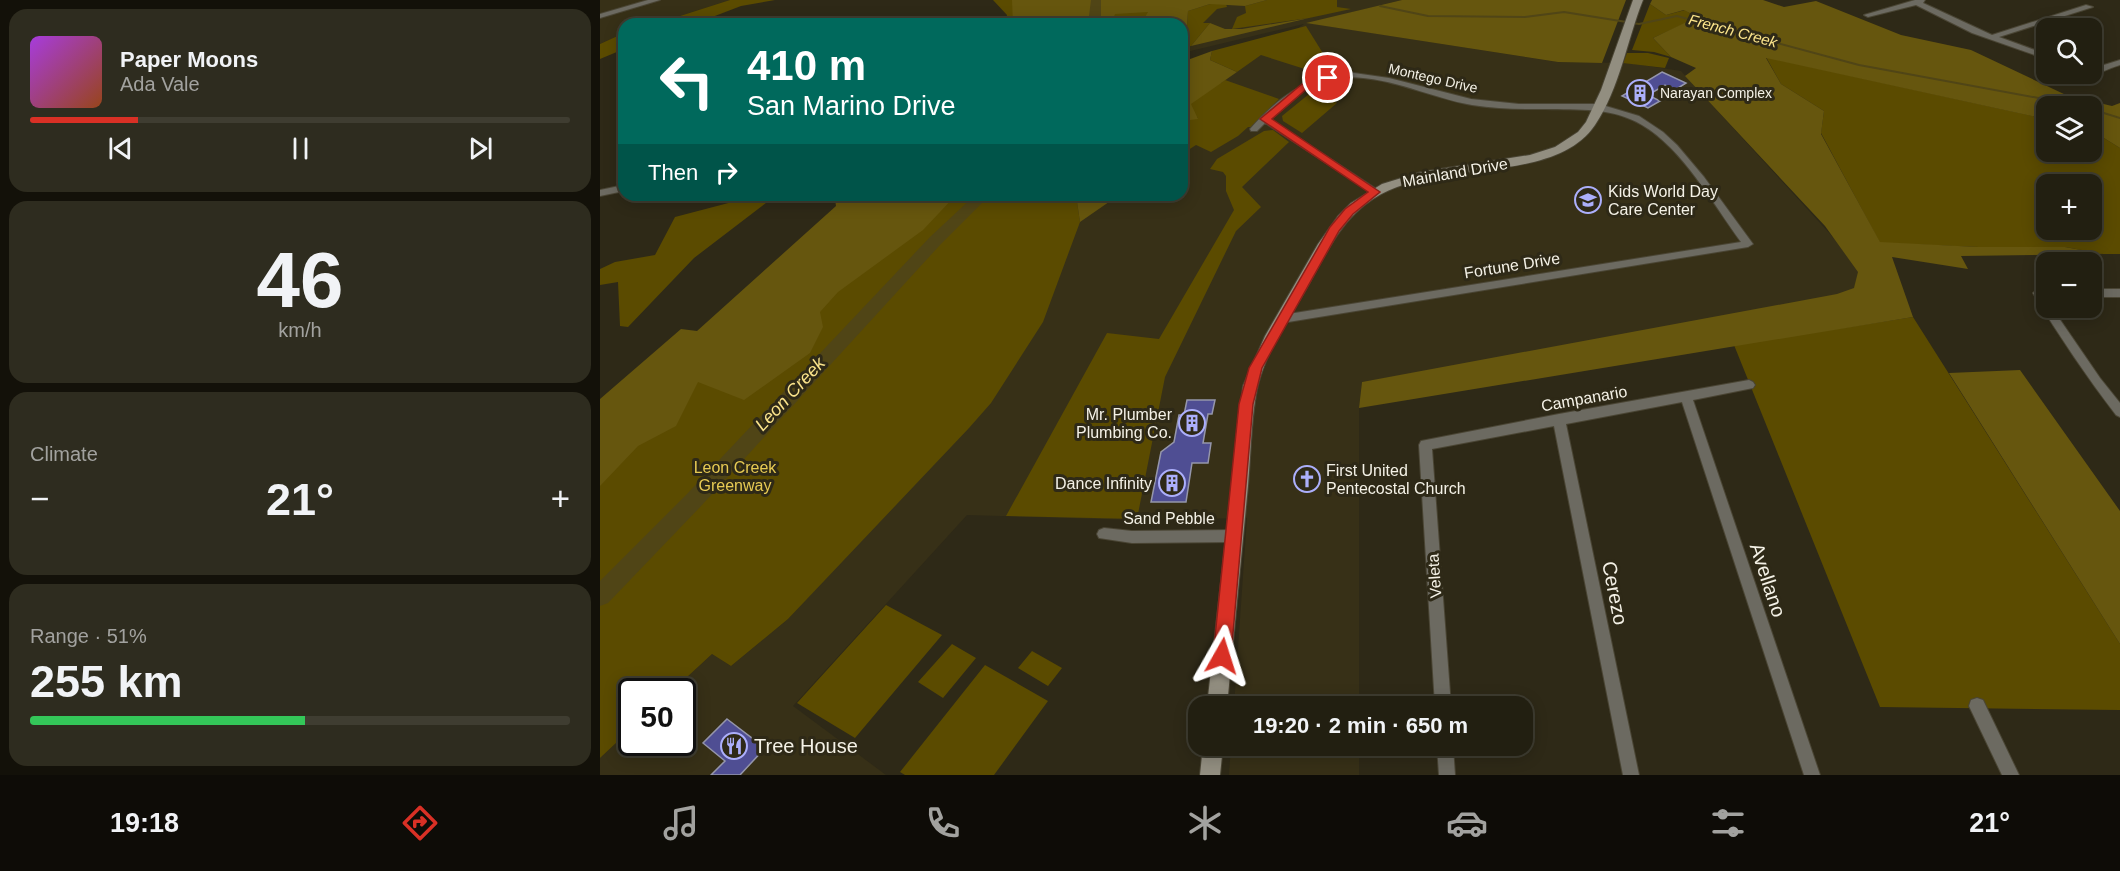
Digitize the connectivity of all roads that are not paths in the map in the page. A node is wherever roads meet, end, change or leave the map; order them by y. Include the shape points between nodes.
1 (656, 0) edge
2 (1926, 0) edge
3 (1916, 2) junction
4 (1636, 4) edge
5 (2089, 6) dead end
6 (1868, 15) dead end
7 (600, 16) edge
8 (1992, 37) junction
9 (2036, 53) edge
10 (2120, 62) edge
11 (2102, 68) edge
12 (1599, 107) junction
13 (1265, 119) junction
14 (1254, 129) dead end
15 (618, 189) edge
16 (1375, 192) junction
17 (600, 193) edge
18 (1748, 244) joint
19 (2102, 293) edge
20 (2120, 293) edge
21 (2055, 318) edge
22 (1282, 319) junction
23 (1749, 384) dead end
24 (1686, 396) junction
25 (2120, 412) edge
26 (1559, 419) junction
27 (1425, 445) joint
28 (1104, 534) dead end
29 (1234, 536) junction
30 (1218, 696) edge
31 (1442, 696) edge
32 (1977, 706) dead end
33 (1212, 756) edge
34 (1446, 756) edge
35 (1210, 775) edge
36 (1448, 775) edge
37 (1631, 775) edge
38 (1812, 775) edge
39 (2011, 775) edge

1 - 7 street
2 - 3 street
3 - 6 street
3 - 8 street
4 - 12 main road, Mainland Drive
5 - 8 street
8 - 9 street
10 - 11 street
12 - 13 street, Montego Drive via 1484,104 1347,75 1305,86
12 - 16 main road, Mainland Drive via 1581,134 1554,151 1419,176
12 - 18 street, Montego Drive via 1635,118 1665,137
13 - 14 street
13 - 16 street
15 - 17 street
16 - 22 main road, Mainland Drive via 1341,220
18 - 22 street, Fortune Drive
19 - 20 street
21 - 25 street
22 - 29 main road, Mainland Drive via 1250,386
23 - 24 street, Campanario
24 - 26 street, Campanario
24 - 38 street, Avellano
26 - 27 street, Campanario
26 - 37 street, Cerezo
27 - 31 street, Veleta
28 - 29 street, Sand Pebble
29 - 30 main road, Mainland Drive
32 - 39 street
33 - 35 main road
34 - 36 street

